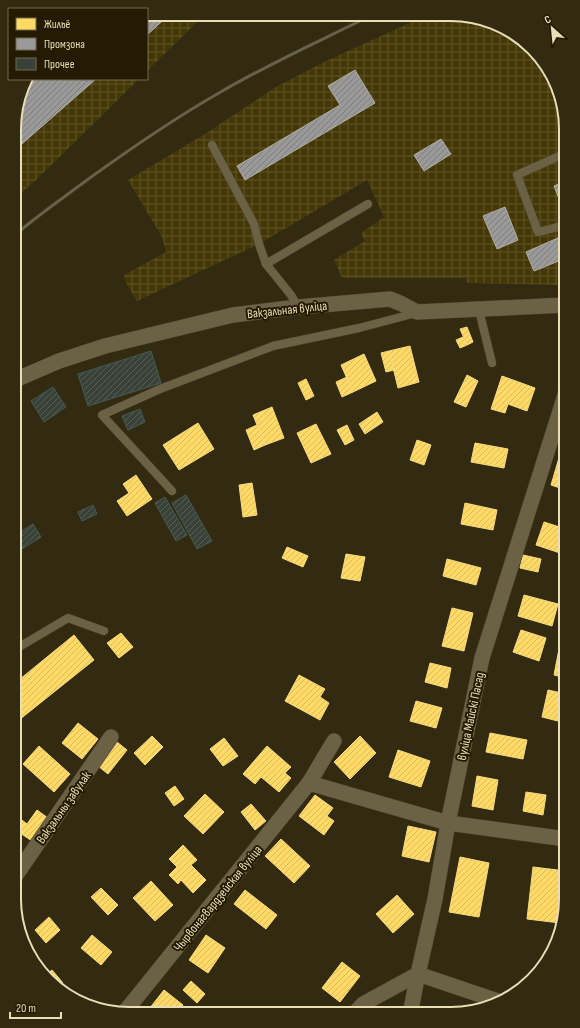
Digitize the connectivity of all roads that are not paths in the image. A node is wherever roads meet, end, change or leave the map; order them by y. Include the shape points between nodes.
1 (212, 145) dead end
2 (559, 156) edge
3 (368, 204) dead end
4 (559, 227) edge
5 (266, 264) junction
6 (559, 305) edge
7 (298, 307) junction
8 (479, 310) junction
9 (417, 312) junction
10 (492, 363) dead end
11 (21, 377) edge
12 (559, 414) edge
13 (172, 491) dead end
14 (104, 631) dead end
15 (21, 646) edge
16 (111, 737) dead end
17 (334, 741) dead end
18 (309, 783) junction
19 (448, 823) junction
20 (559, 838) edge
21 (21, 868) edge
22 (418, 974) junction
23 (492, 999) edge
24 (129, 1007) edge
25 (360, 1007) edge
26 (411, 1007) edge

1 - 5 lane via 254,224
2 - 4 lane via 517,175 538,232
3 - 5 lane
5 - 7 lane
6 - 8 street, Вакзальная вуліца
7 - 9 street, Вакзальная вуліца via 390,299
7 - 11 street, Вакзальная вуліца via 233,315 106,346 59,361
8 - 9 street, Вакзальная вуліца
8 - 10 lane
9 - 13 lane via 359,328 273,346 102,415
12 - 19 street, вуліца Майскі Пасад via 482,658
14 - 15 lane via 68,618
16 - 21 street, Вакзальны завулак
17 - 18 street, Чырвонагвардзейская вуліца
18 - 19 street
18 - 24 street, Чырвонагвардзейская вуліца
19 - 20 street
19 - 22 street, вуліца Майскі Пасад via 435,899
22 - 23 street
22 - 25 street
22 - 26 street, вуліца Майскі Пасад

